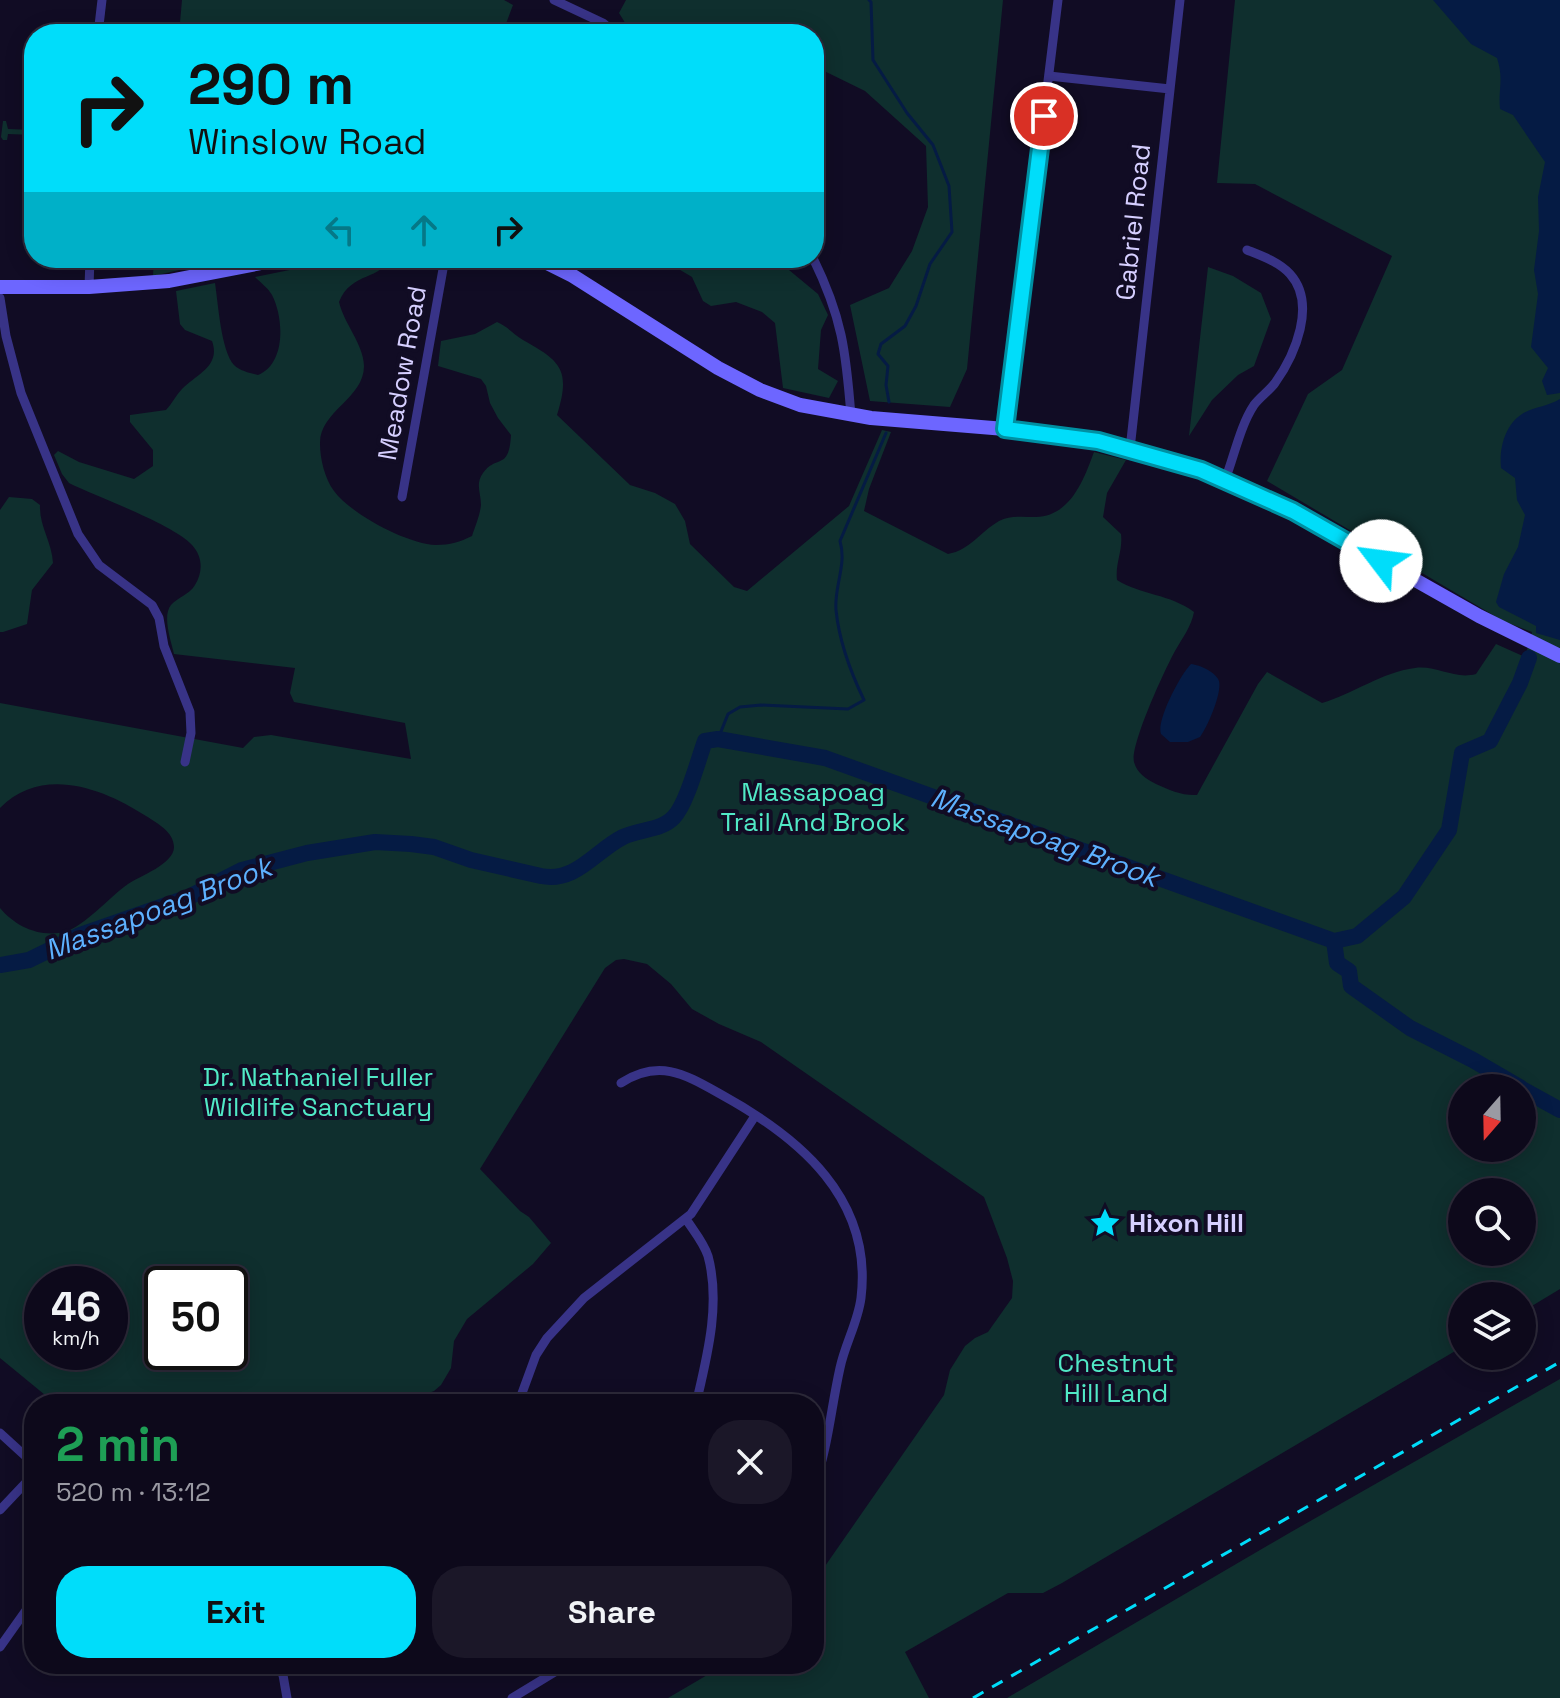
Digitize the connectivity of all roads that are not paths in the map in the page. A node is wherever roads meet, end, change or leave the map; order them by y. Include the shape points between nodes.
1 (102, 0) edge
2 (554, 0) edge
3 (1058, 0) edge
4 (1180, 0) edge
5 (99, 24) edge
6 (603, 24) edge
7 (1049, 76) junction
8 (1170, 89) junction
9 (1247, 250) dead end
10 (90, 268) edge
11 (236, 268) edge
12 (443, 268) edge
13 (557, 268) edge
14 (818, 268) edge
15 (0, 287) edge
16 (89, 287) junction
17 (0, 298) edge
18 (851, 416) junction
19 (1005, 429) junction
20 (1130, 449) junction
21 (1225, 480) junction
22 (402, 497) dead end
23 (1560, 656) edge
24 (185, 762) dead end
25 (621, 1083) dead end
26 (755, 1116) junction
27 (686, 1219) junction
28 (522, 1394) edge
29 (698, 1394) edge
30 (0, 1433) edge
31 (24, 1455) edge
32 (824, 1456) edge
33 (24, 1485) edge
34 (0, 1510) edge
35 (24, 1612) edge
36 (2, 1640) edge
37 (282, 1674) edge
38 (552, 1674) edge
39 (287, 1698) edge
40 (512, 1698) edge

1 - 5 street
2 - 6 street
3 - 7 street
4 - 8 street, Gabriel Road
7 - 8 street
7 - 19 street
8 - 20 street, Gabriel Road
9 - 21 street via 1289,273 1301,291 1302,315 1288,363 1254,405
10 - 16 street
11 - 16 main road via 169,281
12 - 22 street, Meadow Road
13 - 18 main road via 752,386 800,405
14 - 18 street via 844,341
15 - 16 main road
17 - 24 street via 21,393 78,534 99,565 152,605 159,618 190,712
18 - 19 main road
19 - 20 main road
20 - 21 main road
21 - 23 main road via 1293,511
25 - 26 street via 649,1070 670,1071
26 - 27 street
26 - 32 street via 797,1144 830,1179 848,1210 862,1259 861,1302 841,1363
27 - 28 street via 565,1317 536,1355
27 - 29 street via 707,1254 714,1290
30 - 31 street
33 - 34 street
35 - 36 street
37 - 39 street
38 - 40 street

